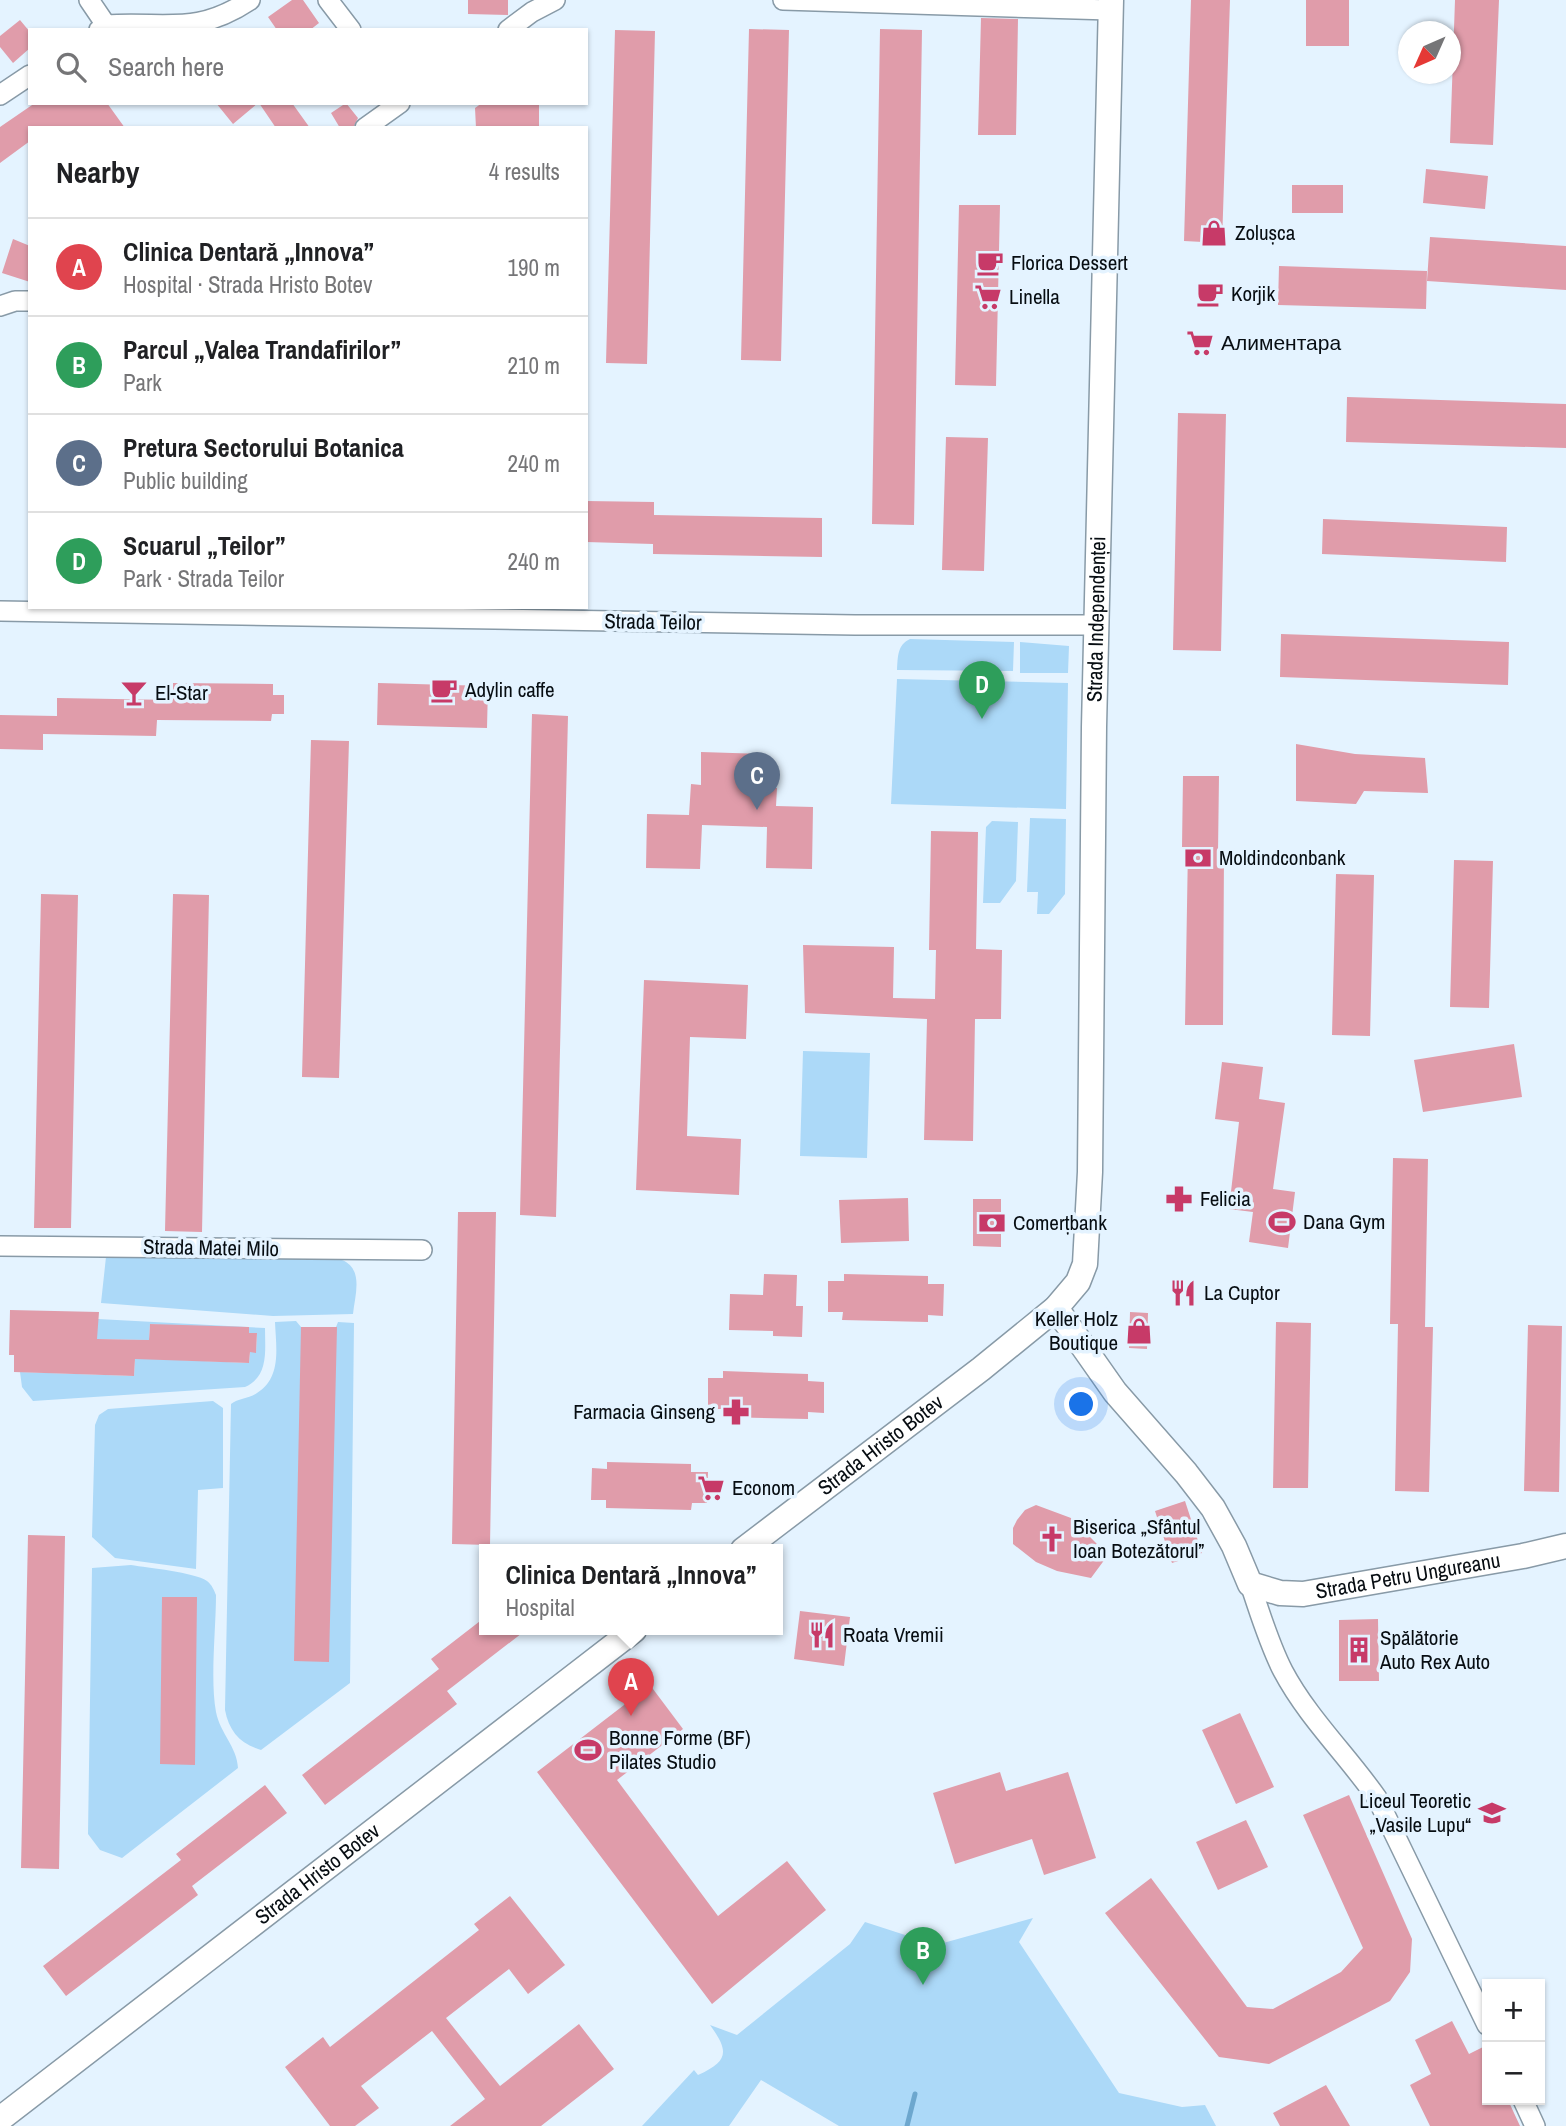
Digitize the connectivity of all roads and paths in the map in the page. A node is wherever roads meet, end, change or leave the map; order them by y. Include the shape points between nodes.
1 (89, 0) edge
2 (250, 0) edge
3 (328, 0) edge
4 (555, 0) edge
5 (783, 0) edge
6 (1110, 5) edge
7 (102, 27) edge
8 (349, 28) edge
9 (511, 28) edge
10 (28, 76) edge
11 (0, 95) edge
12 (397, 105) edge
13 (368, 126) edge
14 (28, 301) edge
15 (0, 306) edge
16 (0, 611) edge
17 (1096, 625) junction
18 (0, 1247) edge
19 (422, 1250) dead end
20 (1056, 1308) junction
21 (751, 1544) edge
22 (1566, 1546) edge
23 (1250, 1584) junction
24 (628, 1635) edge
25 (1482, 2015) edge
26 (1525, 2105) edge
27 (0, 2119) edge
28 (1535, 2126) edge

1 - 7 street
2 - 7 street via 203,23
3 - 8 street
4 - 9 street
5 - 6 street
6 - 17 main road, Strada Independenței
10 - 11 street
12 - 13 street
14 - 15 street
16 - 17 street, Strada Teilor via 813,625
17 - 20 main road, Strada Independenței via 1088,1239 1078,1282
18 - 19 street, Strada Matei Milo
20 - 21 main road, Strada Hristo Botev
20 - 23 main road via 1098,1371 1213,1508
22 - 23 main road, Strada Petru Ungureanu via 1303,1594
23 - 25 street via 1284,1673 1377,1798
24 - 27 main road, Strada Hristo Botev
26 - 28 street

